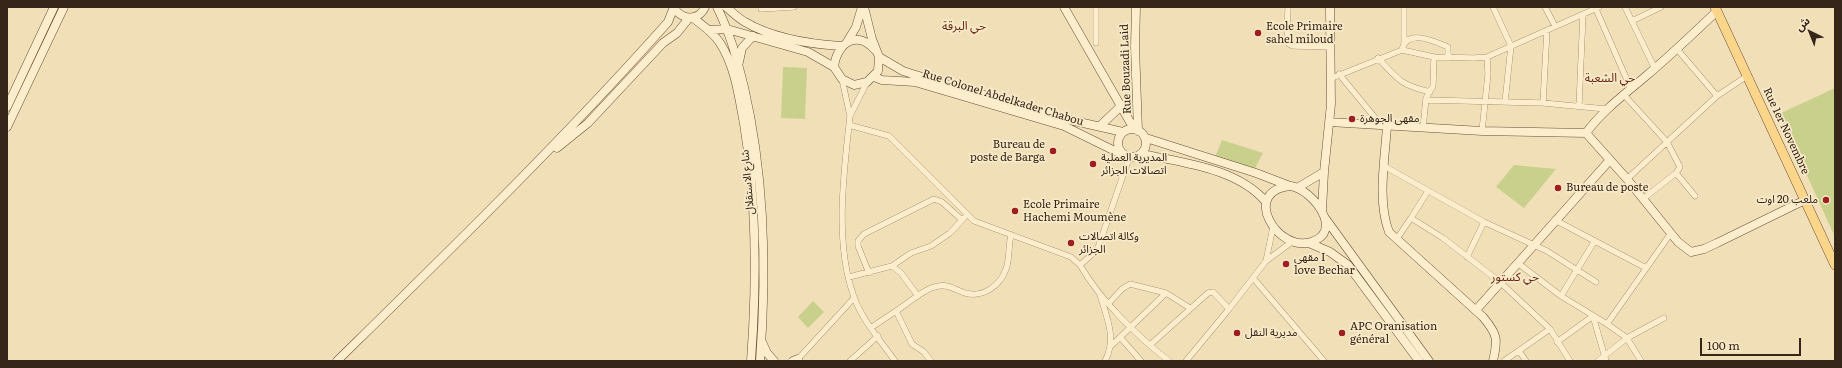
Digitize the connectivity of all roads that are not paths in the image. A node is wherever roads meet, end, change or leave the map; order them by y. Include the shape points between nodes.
1 (54, 7) edge
2 (64, 7) edge
3 (674, 7) edge
4 (705, 7) edge
5 (717, 7) edge
6 (726, 7) edge
7 (794, 7) edge
8 (863, 7) edge
9 (1064, 7) edge
10 (1096, 7) edge
11 (1136, 7) edge
12 (1288, 7) edge
13 (1330, 7) edge
14 (1404, 7) edge
15 (1501, 7) edge
16 (1545, 7) edge
17 (1596, 7) edge
18 (1625, 7) edge
19 (1662, 7) edge
20 (1494, 8) edge
21 (762, 9) dead end
22 (1716, 9) edge
23 (1583, 14) junction
24 (691, 18) junction
25 (1632, 21) junction
26 (1555, 26) junction
27 (727, 29) junction
28 (708, 30) junction
29 (1547, 30) junction
30 (753, 36) junction
31 (1404, 42) junction
32 (1096, 43) dead end
33 (844, 44) junction
34 (1511, 46) junction
35 (1330, 47) junction
36 (1677, 49) junction
37 (1402, 50) junction
38 (877, 54) junction
39 (1434, 57) junction
40 (1486, 57) junction
41 (1378, 58) junction
42 (1448, 58) junction
43 (738, 64) junction
44 (834, 67) junction
45 (1655, 69) junction
46 (1335, 76) junction
47 (1747, 76) junction
48 (842, 79) junction
49 (870, 80) junction
50 (1631, 89) junction
51 (1430, 92) junction
52 (1624, 95) junction
53 (1717, 96) junction
54 (1426, 100) junction
55 (1484, 101) junction
56 (1505, 102) junction
57 (1543, 103) junction
58 (1122, 105) junction
59 (1579, 106) junction
60 (7, 107) edge
61 (1606, 109) junction
62 (850, 116) junction
63 (1329, 122) junction
64 (849, 125) junction
65 (1100, 126) junction
66 (1384, 126) junction
67 (7, 127) edge
68 (1423, 128) junction
69 (1136, 130) junction
70 (1482, 131) junction
71 (1123, 132) junction
72 (1586, 133) junction
73 (1146, 138) junction
74 (1667, 142) junction
75 (1142, 154) junction
76 (1126, 156) junction
77 (1610, 160) junction
78 (1384, 166) junction
79 (1324, 172) junction
80 (1676, 173) junction
81 (525, 176) junction
82 (1627, 179) junction
83 (1294, 187) junction
84 (1428, 191) junction
85 (1695, 196) dead end
86 (1643, 199) junction
87 (1805, 200) junction
88 (1266, 202) junction
89 (1323, 213) junction
90 (967, 215) junction
91 (1411, 218) junction
92 (962, 220) junction
93 (1555, 220) junction
94 (1484, 222) junction
95 (1273, 227) junction
96 (1671, 233) junction
97 (1010, 236) junction
98 (1396, 240) junction
99 (1293, 241) junction
100 (1594, 242) junction
101 (1309, 243) junction
102 (1534, 245) junction
103 (1466, 257) junction
104 (1266, 261) junction
105 (1519, 264) junction
106 (1080, 265) junction
107 (1835, 265) edge
108 (892, 266) junction
109 (1646, 268) junction
110 (1577, 270) junction
111 (869, 273) junction
112 (849, 277) junction
113 (1254, 279) junction
114 (1500, 282) junction
115 (1596, 282) dead end
116 (1099, 293) junction
117 (1166, 293) junction
118 (918, 296) junction
119 (1561, 296) junction
120 (854, 298) junction
121 (1109, 303) junction
122 (1190, 308) junction
123 (1229, 309) junction
124 (1476, 310) junction
125 (896, 311) junction
126 (1593, 316) junction
127 (1664, 318) dead end
128 (1607, 324) junction
129 (1130, 326) junction
130 (872, 328) junction
131 (1550, 330) junction
132 (878, 336) junction
133 (1120, 337) junction
134 (1627, 338) junction
135 (762, 340) junction
136 (1557, 342) junction
137 (1111, 346) junction
138 (1150, 346) junction
139 (1519, 351) junction
140 (1605, 359) edge
141 (796, 360) edge
142 (337, 361) edge
143 (751, 361) edge
144 (760, 361) edge
145 (774, 361) edge
146 (850, 361) edge
147 (895, 361) edge
148 (931, 361) edge
149 (1105, 361) edge
150 (1141, 361) edge
151 (1169, 361) edge
152 (1186, 361) edge
153 (1324, 361) edge
154 (1419, 361) edge
155 (1429, 361) edge
156 (1493, 361) edge
157 (1504, 361) edge
158 (1526, 361) edge
159 (1570, 361) edge
160 (1598, 361) edge
161 (1641, 361) edge

1 - 60 main road
2 - 67 main road
3 - 24 main road, شارع الاستقلال via 680,14
3 - 81 main road via 668,22
4 - 24 main road via 700,14
5 - 27 main road, شارع الاستقلال
6 - 33 main road via 744,22 763,30 806,43
7 - 21 street
8 - 33 main road via 856,27
8 - 38 main road
9 - 58 main road
10 - 32 street
11 - 69 main road, Rue Bouzadi Laid
12 - 35 street via 1289,44
13 - 35 main road
14 - 31 street
15 - 20 street
16 - 26 street
17 - 23 street
17 - 50 street
18 - 25 street
19 - 25 street
20 - 34 street
22 - 36 main road
22 - 47 main road, Rue 1er Novembre
23 - 26 street
23 - 59 street
24 - 28 main road, شارع الاستقلال
24 - 81 main road via 677,33 662,43 588,123
25 - 45 street
26 - 29 street
27 - 28 main road
27 - 30 main road
27 - 43 main road, شارع الاستقلال
28 - 143 main road, شارع الاستقلال via 719,42 730,65 748,146 756,235
29 - 34 street
29 - 57 street
30 - 43 main road via 742,48
30 - 44 main road via 808,52
31 - 37 street
31 - 42 street via 1415,37 1445,46 1449,49
33 - 38 main road via 854,40 866,42
33 - 44 main road via 836,53
34 - 40 street
34 - 56 street
35 - 46 main road
36 - 45 main road
36 - 53 street
37 - 39 street
37 - 41 street
38 - 49 main road via 879,64
38 - 65 main road, Rue Colonel Abdelkader Chabou via 903,71 1070,120
39 - 42 street
39 - 51 street via 1433,86
40 - 42 street
40 - 55 street via 1488,74
41 - 46 street
41 - 51 street via 1402,83
43 - 135 main road, شارع الاستقلال via 756,144 760,185 764,242
44 - 48 main road
45 - 50 main road
46 - 63 main road
46 - 66 street
47 - 53 street
47 - 87 main road, Rue 1er Novembre
48 - 49 main road via 854,85
48 - 62 street
49 - 62 street
49 - 76 main road, Rue Colonel Abdelkader Chabou via 915,82 1064,126
50 - 52 main road
51 - 54 street
52 - 61 main road
52 - 74 street
53 - 74 street
54 - 55 street
54 - 68 street
55 - 56 street
55 - 70 street
56 - 57 street
57 - 59 street
58 - 65 main road
58 - 69 main road
59 - 61 street
61 - 72 main road
62 - 64 street
63 - 66 main road
63 - 79 main road
64 - 90 street via 889,136
64 - 112 street via 842,186 842,224
65 - 71 main road, Rue Colonel Abdelkader Chabou
66 - 68 main road
66 - 78 main road
68 - 70 main road
69 - 71 main road
69 - 73 main road
70 - 72 main road
71 - 76 main road via 1117,143
72 - 77 main road
73 - 75 main road via 1146,147
73 - 83 main road
74 - 80 street via 1680,167
74 - 82 street
75 - 76 main road via 1136,157
75 - 88 main road via 1198,166 1227,176 1254,189
76 - 106 street via 1100,245
77 - 82 main road
77 - 93 main road
78 - 84 street
78 - 98 main road via 1385,222
79 - 83 main road
79 - 89 main road
80 - 85 street
80 - 86 street
81 - 142 main road
82 - 86 main road
83 - 88 main road via 1277,189
83 - 89 main road via 1308,194
84 - 91 street
84 - 94 street
86 - 96 main road
87 - 96 main road via 1704,249 1690,252
87 - 107 main road, Rue 1er Novembre
88 - 95 main road via 1267,216
89 - 101 main road via 1326,225 1324,232
89 - 155 main road
90 - 92 street
90 - 97 street
91 - 98 street
91 - 103 street via 1443,238
92 - 108 street via 950,233 935,243 911,253
92 - 111 street via 942,202 934,199 864,234 858,246
93 - 100 street
93 - 102 main road
94 - 102 street
94 - 103 street
95 - 99 main road via 1283,237
95 - 104 street
96 - 109 street
97 - 106 street via 1071,257
97 - 118 street via 1007,269 990,290 967,294 946,285
98 - 124 main road
99 - 101 main road
99 - 104 street
100 - 109 street
100 - 110 street
101 - 154 main road via 1330,252 1348,265
102 - 105 main road
102 - 110 street
103 - 114 street
104 - 113 street
105 - 114 main road
105 - 119 street
106 - 116 street
108 - 111 street
108 - 118 street via 901,273
109 - 128 street
110 - 115 street
110 - 119 street
111 - 112 street
112 - 120 street
113 - 123 street
113 - 153 street
114 - 124 main road
114 - 131 street
116 - 121 street
116 - 137 street via 1110,332
117 - 121 street via 1130,284
117 - 122 street
117 - 129 street
118 - 125 street
119 - 126 street
120 - 130 street
120 - 141 street
121 - 129 street
122 - 123 street via 1210,292
122 - 138 street
123 - 152 street
124 - 156 main road via 1495,331 1497,340
125 - 130 street
125 - 148 street via 912,344 924,352
126 - 128 street
126 - 136 street
126 - 140 street
127 - 134 street
128 - 134 street
129 - 133 street
129 - 138 street
130 - 132 street
131 - 136 street
131 - 139 street
132 - 146 street
132 - 147 street
133 - 137 street
133 - 150 street
134 - 140 street
134 - 161 street
135 - 144 main road, شارع الاستقلال
135 - 145 main road via 767,353
136 - 159 street
137 - 149 street
138 - 151 street
139 - 157 street
139 - 158 street
140 - 160 street

